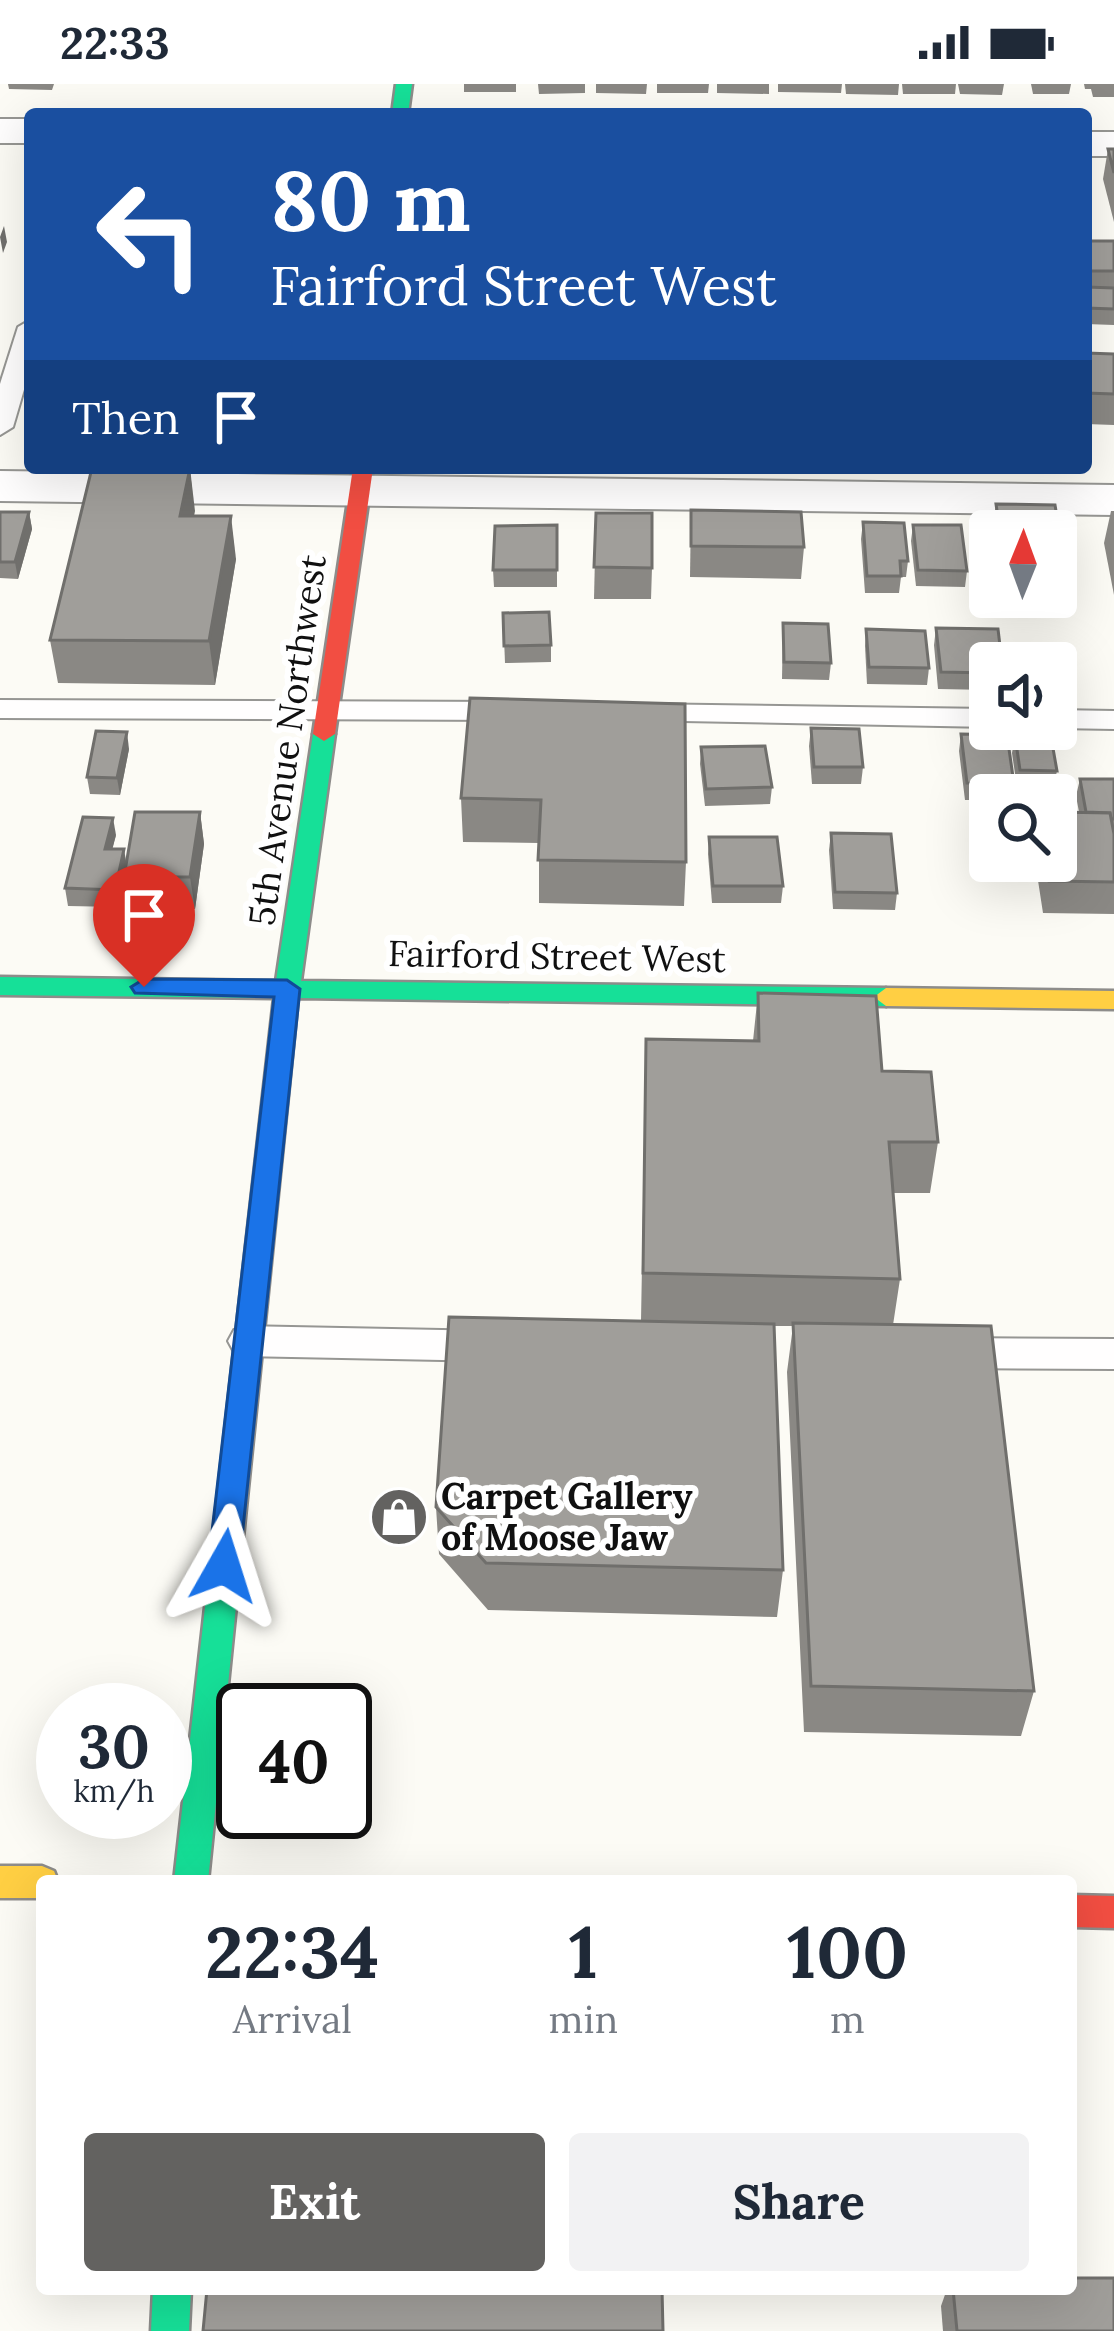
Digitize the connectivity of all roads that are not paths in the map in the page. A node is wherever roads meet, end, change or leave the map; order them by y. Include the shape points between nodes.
1 (24, 347) edge
2 (0, 427) edge
3 (362, 478) edge
4 (0, 486) edge
5 (1114, 500) edge
6 (326, 708) junction
7 (0, 710) edge
8 (539, 712) edge
9 (610, 712) edge
10 (969, 718) edge
11 (1077, 719) edge
12 (1114, 720) edge
13 (0, 986) edge
14 (287, 989) junction
15 (1114, 1000) edge
16 (247, 1341) junction
17 (535, 1346) edge
18 (916, 1353) edge
19 (1114, 1354) edge
20 (192, 1875) edge
21 (0, 1882) edge
22 (36, 1882) edge
23 (1077, 1911) edge
24 (1114, 1912) edge
25 (172, 2295) edge
26 (170, 2331) edge

1 - 2 lane
3 - 4 street
3 - 5 street
3 - 6 street, 5th Avenue Northwest
6 - 7 lane
6 - 8 lane
6 - 14 street, 5th Avenue Northwest
9 - 10 lane
11 - 12 lane
13 - 14 street, Fairford Street West
14 - 15 street, Fairford Street West
14 - 16 street, 5th Avenue Northwest
16 - 17 lane
16 - 20 street, 5th Avenue Northwest
18 - 19 lane
21 - 22 street
23 - 24 street
25 - 26 street

